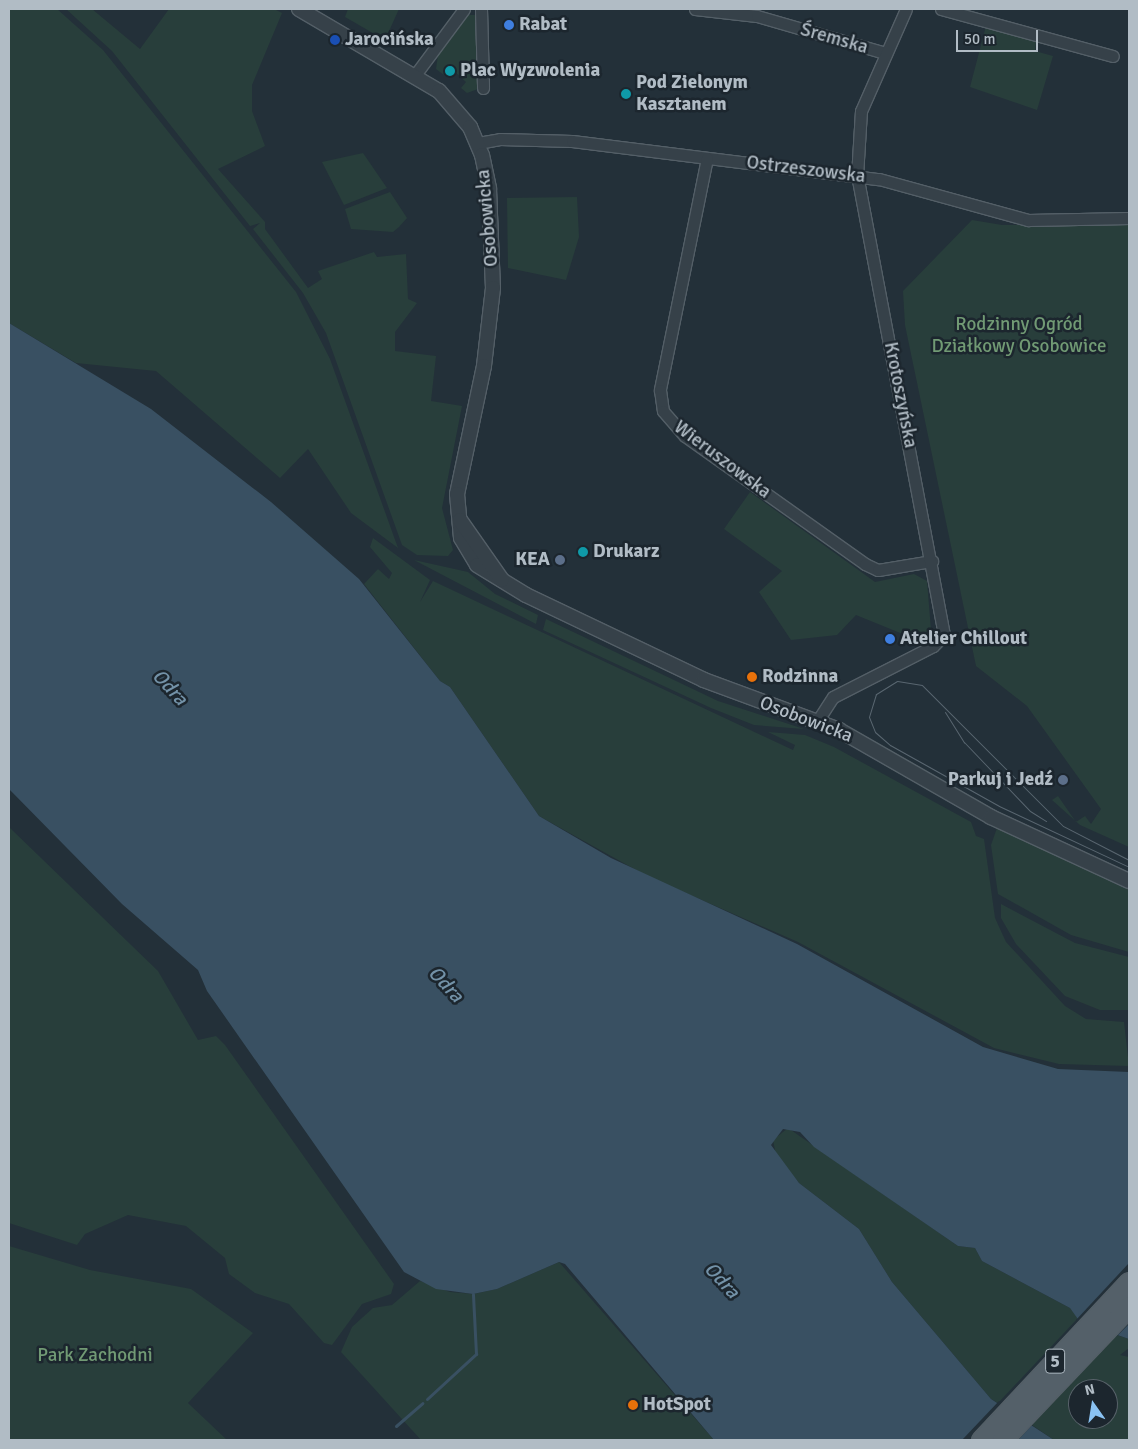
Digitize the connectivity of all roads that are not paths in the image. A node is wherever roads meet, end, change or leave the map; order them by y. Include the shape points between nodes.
1 (299, 9) edge
2 (464, 9) edge
3 (482, 9) edge
4 (695, 9) edge
5 (906, 9) edge
6 (941, 9) edge
7 (885, 53) junction
8 (1113, 56) dead end
9 (415, 75) junction
10 (483, 88) dead end
11 (478, 143) junction
12 (707, 158) junction
13 (857, 176) junction
14 (1129, 218) edge
15 (932, 561) junction
16 (818, 720) junction
17 (1129, 881) edge
18 (1129, 1282) edge
19 (1129, 1306) edge
20 (980, 1440) edge
21 (1002, 1440) edge

1 - 9 street, Osobowicka
2 - 9 street
3 - 10 street
4 - 7 street, Śremska via 757,16
5 - 7 street, Krotoszyńska
6 - 8 street
7 - 13 street, Krotoszyńska via 861,111
9 - 11 street, Osobowicka via 452,104
11 - 12 street, Ostrzeszowska via 551,139
11 - 16 street, Osobowicka via 489,189 493,288 484,366 458,477 460,538 485,573 704,680
12 - 13 street, Ostrzeszowska
12 - 15 street, Wieruszowska via 660,390 662,411 681,432 865,564 878,570
13 - 14 street, Ostrzeszowska via 1028,220
13 - 15 street, Krotoszyńska
15 - 16 street, Krotoszyńska via 944,635 933,646 833,698
16 - 17 street, Osobowicka via 991,817
18 - 20 main road, 5
19 - 21 main road, 5

